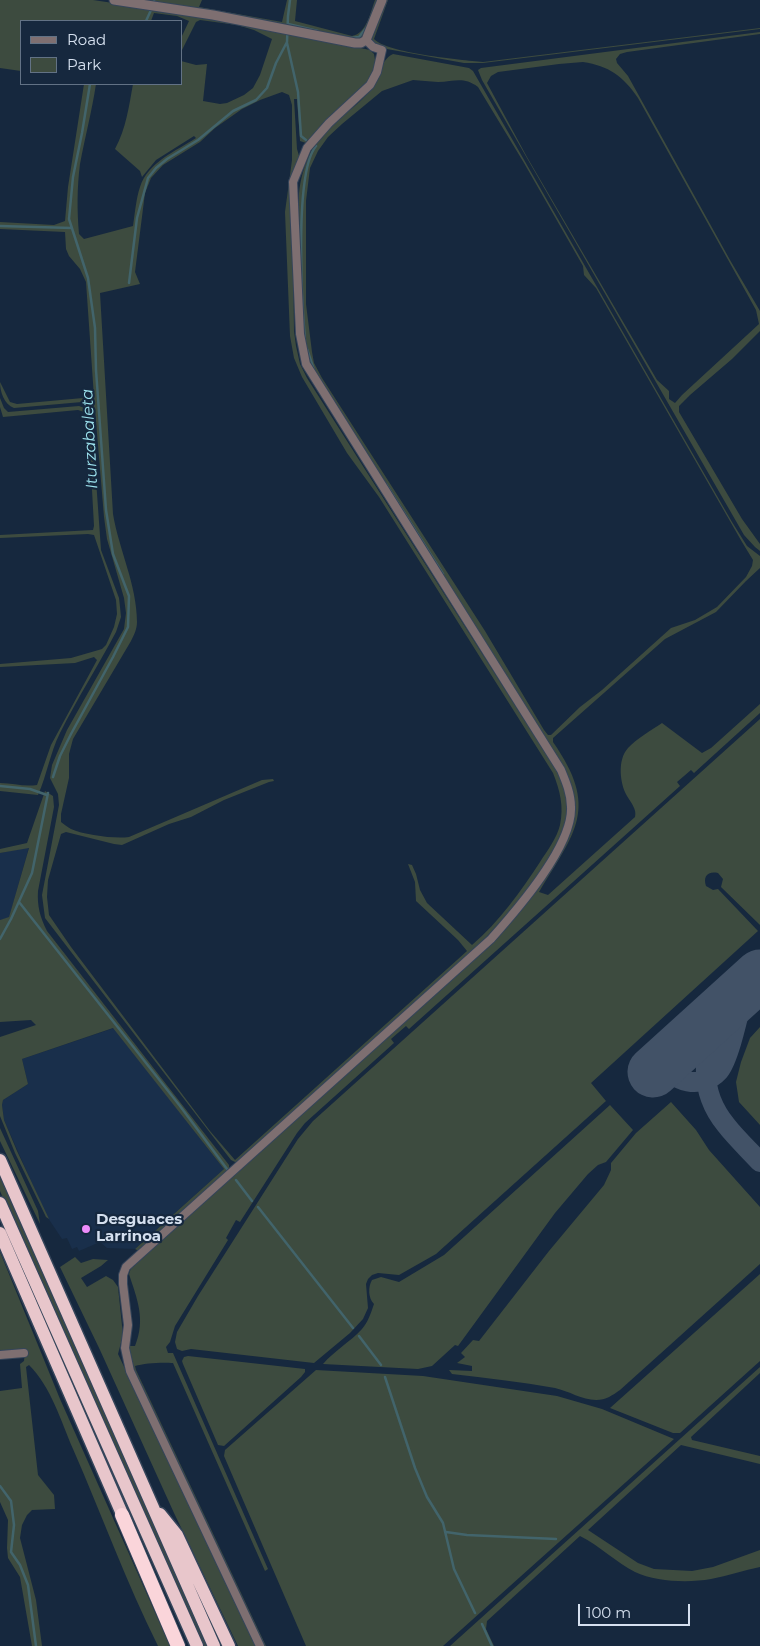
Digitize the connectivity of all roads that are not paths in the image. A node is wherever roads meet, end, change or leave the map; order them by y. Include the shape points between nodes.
1 (114, 0) edge
2 (382, 0) edge
3 (366, 40) junction
4 (0, 1160) edge
5 (0, 1202) edge
6 (0, 1234) edge
7 (24, 1353) dead end
8 (0, 1354) edge
9 (149, 1500) junction
10 (122, 1515) junction
11 (178, 1646) edge
12 (183, 1646) edge
13 (196, 1646) edge
14 (214, 1646) edge
15 (229, 1646) edge
16 (260, 1646) edge

1 - 3 street via 213,15 355,44
2 - 3 street
3 - 16 street via 382,50 377,72 370,85 329,122 307,148 293,182 300,334 306,364 561,770 572,808 570,823 556,852 536,884 491,939 126,1267 123,1275 128,1326 125,1348 130,1371
4 - 9 highway
5 - 13 highway
6 - 10 highway
7 - 8 street
9 - 14 highway
9 - 15 highway via 177,1535
10 - 11 highway
10 - 12 highway

